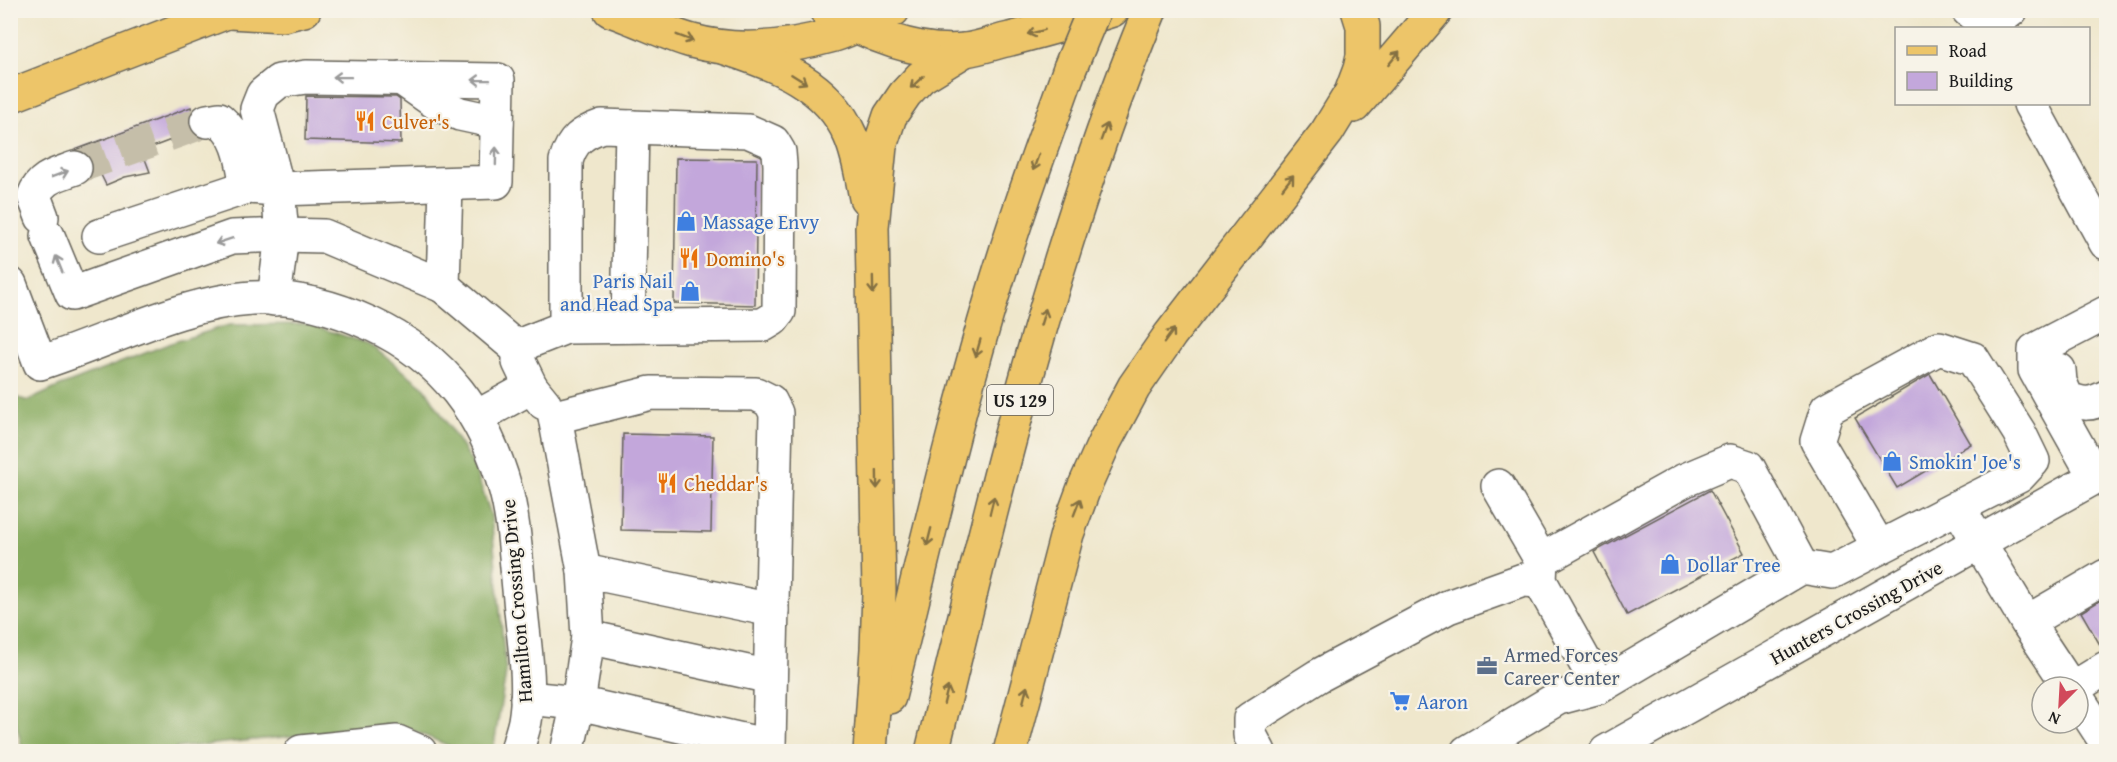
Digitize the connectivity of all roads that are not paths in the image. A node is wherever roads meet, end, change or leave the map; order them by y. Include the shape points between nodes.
1 (304, 10) edge
2 (610, 10) edge
3 (825, 10) edge
4 (893, 10) edge
5 (1094, 10) edge
6 (1112, 10) edge
7 (1150, 10) edge
8 (1358, 10) edge
9 (1436, 10) edge
10 (231, 11) edge
11 (854, 27) junction
12 (726, 48) junction
13 (965, 50) junction
14 (10, 96) edge
15 (2031, 105) edge
16 (207, 121) tunnel mouth
17 (632, 127) junction
18 (1327, 132) junction
19 (75, 168) tunnel mouth
20 (446, 185) junction
21 (262, 188) junction
22 (872, 227) junction
23 (282, 235) junction
24 (99, 236) dead end
25 (2106, 243) edge
26 (10, 284) edge
27 (443, 286) junction
28 (274, 300) junction
29 (2106, 313) edge
30 (628, 326) junction
31 (566, 327) junction
32 (2058, 338) junction
33 (519, 350) junction
34 (531, 387) junction
35 (2106, 398) edge
36 (477, 417) junction
37 (555, 417) junction
38 (2106, 420) edge
39 (2074, 438) junction
40 (2033, 461) junction
41 (2101, 474) edge
42 (1498, 486) dead end
43 (1958, 507) junction
44 (1978, 544) junction
45 (1879, 547) junction
46 (1810, 568) junction
47 (1540, 570) junction
48 (584, 571) junction
49 (2106, 576) edge
50 (772, 610) junction
51 (1845, 618) junction
52 (2027, 622) junction
53 (588, 637) junction
54 (2106, 669) edge
55 (2064, 675) edge
56 (770, 677) junction
57 (2090, 677) edge
58 (1599, 687) junction
59 (527, 698) junction
60 (578, 703) junction
61 (2090, 717) edge
62 (2106, 742) edge
63 (1624, 747) edge
64 (768, 749) edge
65 (301, 752) edge
66 (420, 752) edge
67 (517, 752) edge
68 (567, 752) edge
69 (870, 752) edge
70 (875, 752) edge
71 (932, 752) edge
72 (1010, 752) edge
73 (1259, 752) edge
74 (1467, 752) edge

1 - 10 main road via 284,15
2 -> 12 main road via 691,41
3 - 11 main road
4 - 11 main road
5 -> 70 main road, US 129, bridge via 1031,174 993,297 957,423
6 -> 13 main road
71 -> 7 main road, US 129 via 1037,336 1092,164
8 - 18 main road via 1364,42 1360,69 1351,93
18 -> 9 main road
10 - 14 main road
11 - 12 main road via 793,44 762,49
11 - 13 main road via 928,49
12 -> 22 main road via 796,76 839,113 858,161
13 -> 22 main road via 921,77 890,116 880,146
15 - 25 street
16 - 21 street via 219,119 228,127
17 - 30 street
17 - 30 street via 748,131 773,142 780,165 779,311 763,325
17 - 31 street via 602,126 588,131 576,138 568,152
72 -> 18 main road via 1067,534 1105,441 1134,387 1170,335
23 -> 19 street via 232,237 72,294 34,196 38,186 51,177
20 - 21 street
20 -> 21 street via 496,182 497,122 460,114 438,104 401,78 306,77 279,81 263,94 257,109
20 - 27 street
21 - 23 street
21 - 24 street
22 -> 69 main road via 879,592
23 - 27 street via 324,236
23 - 28 street
26 - 28 street, Hamilton Crossing Drive via 40,363 207,303
27 - 33 street
28 - 36 street, Hamilton Crossing Drive via 323,306 385,331 437,368
29 - 32 street
30 - 31 street
31 - 33 street via 528,342
32 - 35 street via 2060,382 2067,398 2080,404 2094,404
32 - 39 street via 2035,350 2035,370
33 - 34 street via 519,362
34 - 36 street
34 - 37 street
36 - 59 street, Hamilton Crossing Drive via 497,462 514,536
37 - 48 street
37 - 50 street via 651,393 756,394 770,401 776,412
38 - 39 street
39 - 40 street
39 - 41 street
40 - 43 street via 2019,476
40 - 45 street via 1973,359 1939,348 1827,409 1817,441
41 - 44 street, Hunters Crossing Drive
42 - 47 street
43 - 44 street
43 - 45 street
44 - 51 street, Hunters Crossing Drive
44 - 52 street
45 - 46 street via 1832,572
46 - 47 street via 1748,467 1730,461 1685,480
46 - 51 street
46 - 58 street
47 - 58 street
47 - 73 street via 1448,607 1318,676 1250,719 1250,735
48 - 50 street
48 - 53 street
49 - 52 street
50 - 56 street
51 - 63 street, Hunters Crossing Drive
52 - 55 street
53 - 56 street
53 - 60 street
54 - 57 street
56 - 64 street
58 - 74 street via 1558,698
59 - 60 street
59 - 67 street, Hamilton Crossing Drive
60 - 64 street
60 - 68 street
61 - 62 street
65 - 66 street via 397,742

